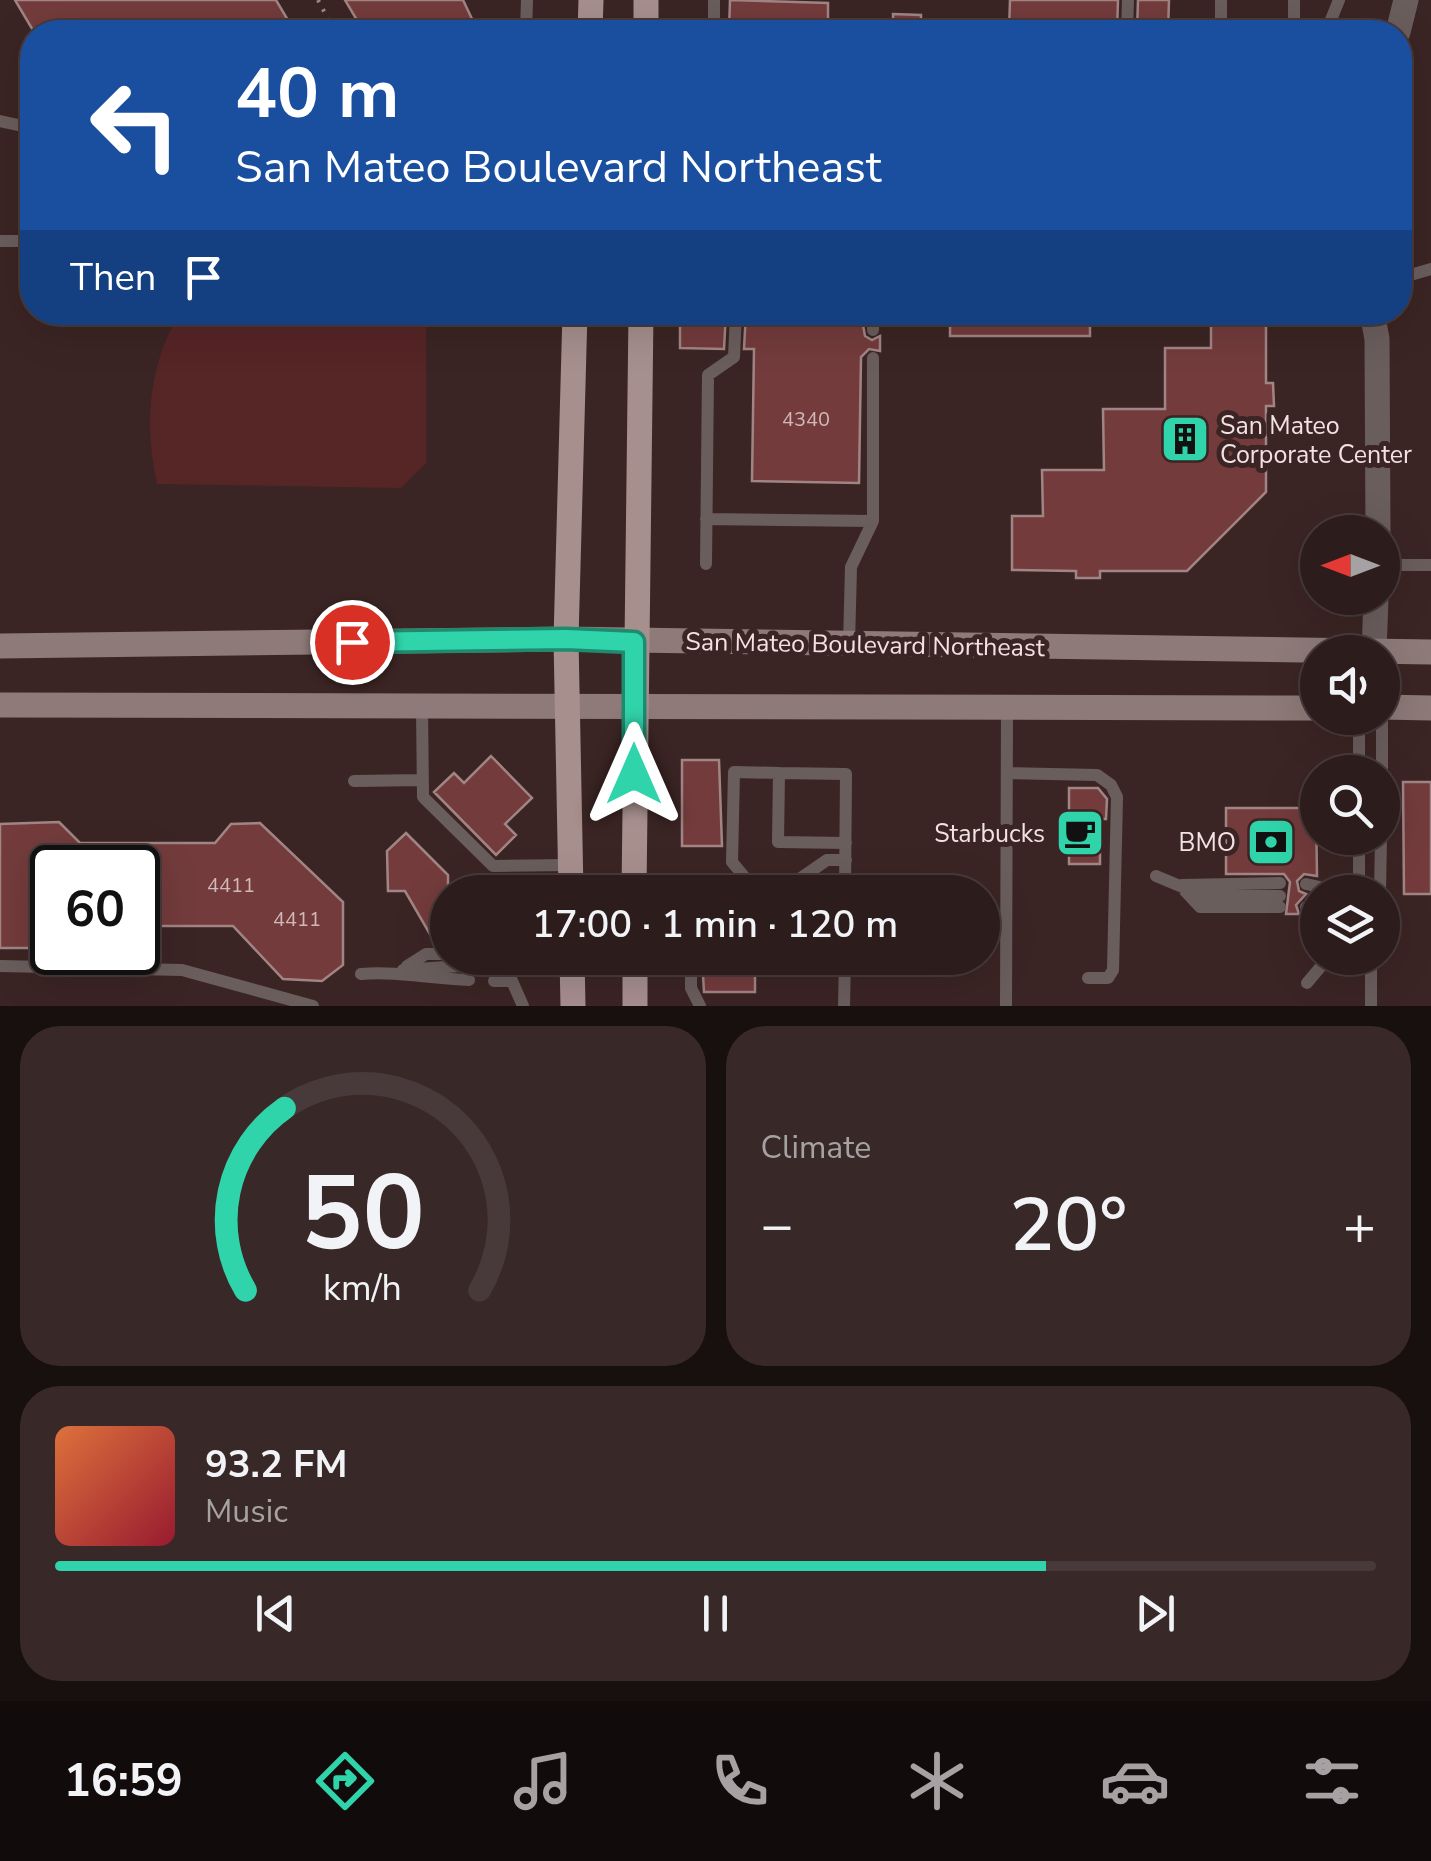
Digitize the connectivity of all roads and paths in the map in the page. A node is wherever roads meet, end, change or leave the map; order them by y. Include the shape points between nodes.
1 (575, 325) edge
2 (640, 325) edge
3 (735, 325) edge
4 (872, 325) edge
5 (1374, 325) edge
6 (872, 330) dead end
7 (872, 358) dead end
8 (1378, 515) edge
9 (706, 519) junction
10 (872, 521) junction
11 (706, 564) dead end
12 (1431, 564) edge
13 (1400, 565) edge
14 (566, 639) junction
15 (634, 642) junction
16 (849, 645) junction
17 (0, 646) edge
18 (1300, 651) edge
19 (1400, 652) edge
20 (1431, 652) edge
21 (0, 705) edge
22 (1400, 707) edge
23 (422, 708) junction
24 (1007, 708) junction
25 (1300, 708) edge
26 (1431, 708) edge
27 (567, 709) junction
28 (634, 709) junction
29 (778, 773) junction
30 (1007, 773) junction
31 (423, 780) junction
32 (354, 781) dead end
33 (846, 843) junction
34 (846, 860) junction
35 (570, 865) junction
36 (570, 875) edge
37 (634, 875) edge
38 (846, 875) edge
39 (1156, 876) dead end
40 (1280, 895) dead end
41 (430, 954) edge
42 (0, 966) edge
43 (430, 968) edge
44 (400, 970) junction
45 (361, 974) dead end
46 (506, 975) edge
47 (572, 975) edge
48 (634, 975) edge
49 (690, 975) edge
50 (844, 975) edge
51 (1314, 975) edge
52 (1371, 975) edge
53 (1088, 978) dead end
54 (469, 980) dead end
55 (494, 980) dead end
56 (512, 981) junction
57 (1307, 983) dead end
58 (313, 1006) edge
59 (523, 1006) edge
60 (573, 1006) edge
61 (635, 1006) edge
62 (700, 1006) edge
63 (844, 1006) edge
64 (1006, 1006) edge
65 (1371, 1006) edge

1 - 14 main road
2 - 15 main road
3 - 9 lane via 734,356 708,375
4 - 6 lane
5 - 8 street
7 - 10 lane
9 - 10 lane
9 - 11 lane
10 - 16 lane via 851,567
12 - 13 lane
14 - 15 main road, San Mateo Boulevard Northeast
14 - 17 main road, San Mateo Boulevard Northeast
14 - 27 main road
15 - 16 main road, San Mateo Boulevard Northeast
15 - 28 main road
16 - 18 main road, San Mateo Boulevard Northeast
19 - 20 main road, San Mateo Boulevard Northeast
21 - 23 main road
22 - 26 main road
23 - 27 main road
23 - 31 lane
24 - 25 main road
24 - 28 main road
24 - 30 lane
27 - 28 main road
27 - 35 main road
28 - 37 main road
29 - 33 lane via 846,774
29 - 33 lane via 778,842
29 - 34 lane via 734,772 732,862 747,880 798,880 826,860
30 - 53 lane via 1097,774 1111,785 1113,970 1108,978
30 - 64 lane
31 - 32 lane
31 - 35 lane via 423,797 492,866
33 - 34 lane
34 - 38 lane
35 - 36 main road
39 - 40 lane via 1204,896
41 - 44 lane
42 - 58 lane via 182,970
43 - 44 lane
44 - 45 lane
44 - 54 lane
46 - 56 lane
47 - 60 main road
48 - 61 main road
49 - 62 lane
50 - 63 lane
51 - 57 lane
52 - 65 lane
55 - 56 lane
56 - 59 lane

